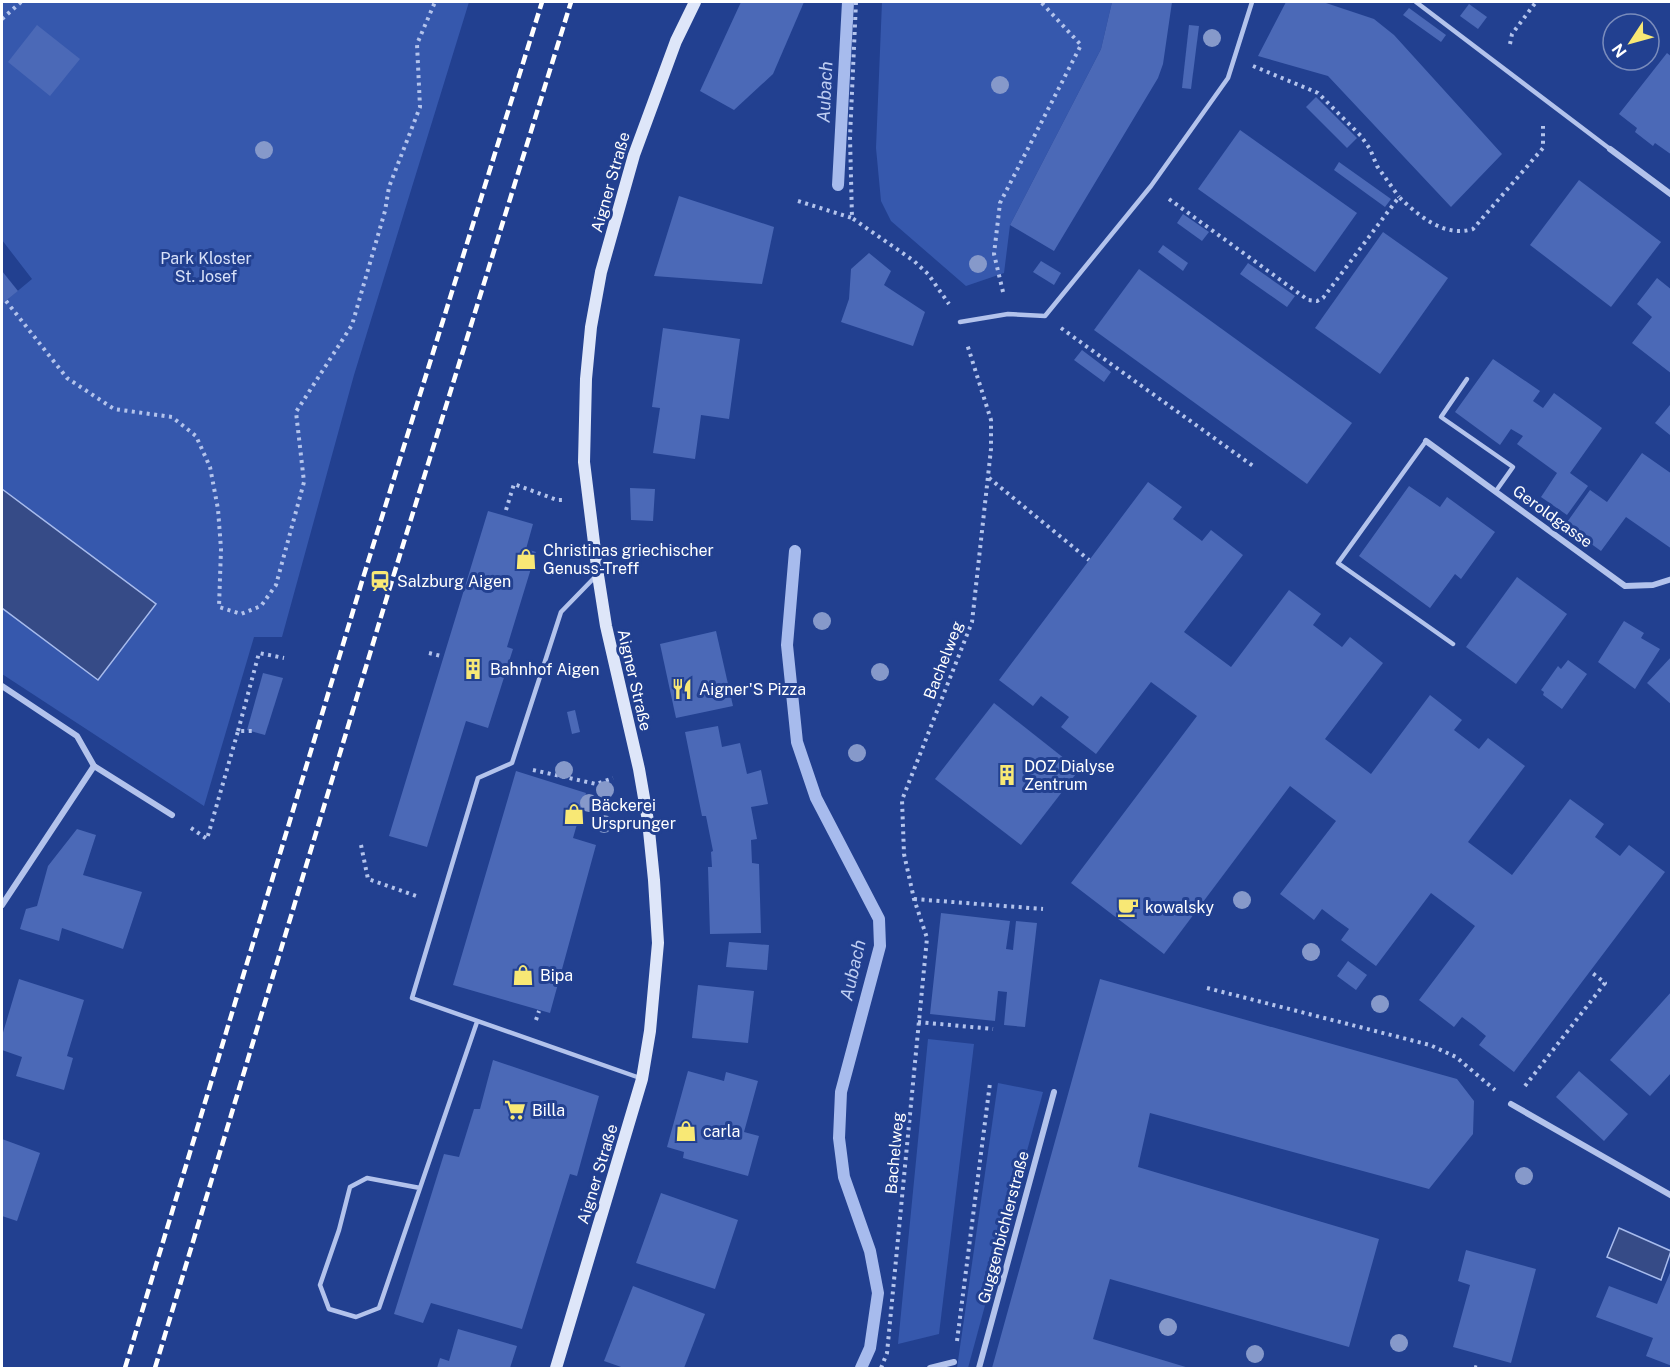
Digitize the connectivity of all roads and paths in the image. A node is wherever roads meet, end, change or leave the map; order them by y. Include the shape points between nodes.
1 (21, 2) edge
2 (435, 2) edge
3 (695, 2) edge
4 (856, 2) edge
5 (1041, 2) edge
6 (1252, 2) edge
7 (1416, 2) edge
8 (1536, 2) edge
9 (2, 19) edge
10 (1234, 57) junction
11 (1515, 76) junction
12 (1540, 118) dead end
13 (1611, 149) joint
14 (1151, 186) junction
15 (1671, 195) edge
16 (1399, 197) junction
17 (798, 201) dead end
18 (852, 218) junction
19 (6, 301) dead end
20 (1008, 315) junction
21 (1045, 316) junction
22 (960, 322) junction
23 (1467, 379) dead end
24 (1426, 441) joint
25 (1253, 466) dead end
26 (988, 477) junction
27 (1496, 491) junction
28 (588, 496) junction
29 (506, 510) dead end
30 (1089, 560) dead end
31 (598, 575) junction
32 (1671, 579) edge
33 (452, 580) dead end
34 (466, 585) dead end
35 (1453, 644) dead end
36 (429, 653) dead end
37 (441, 656) dead end
38 (284, 658) dead end
39 (2, 686) edge
40 (237, 731) junction
41 (253, 731) dead end
42 (513, 763) junction
43 (94, 766) junction
44 (620, 776) dead end
45 (172, 815) joint
46 (361, 845) dead end
47 (914, 898) junction
48 (2, 905) edge
49 (441, 905) junction
50 (1043, 909) dead end
51 (1590, 971) dead end
52 (1207, 988) dead end
53 (477, 1022) junction
54 (918, 1022) junction
55 (993, 1029) dead end
56 (642, 1079) junction
57 (990, 1083) dead end
58 (1054, 1092) dead end
59 (1511, 1104) junction
60 (420, 1188) junction
61 (1671, 1196) edge
62 (954, 1362) joint
63 (556, 1368) edge
64 (881, 1368) edge
65 (930, 1368) edge
66 (979, 1368) edge

1 - 9 path
2 - 19 path via 417,44 420,107 389,187 352,325 296,412 304,482 276,585 261,606 241,614 219,607 218,509 210,467 196,436 172,417 114,409 67,378
3 - 28 main road, Aigner Straße via 644,125 601,272 586,379 584,462
4 - 18 path via 850,137
5 - 20 path via 1081,45 1000,203 994,254
6 - 10 lane
7 - 11 lane
8 - 11 path via 1512,34 1508,55
10 - 14 lane via 1228,78
10 - 16 path via 1318,93 1361,136
11 - 13 lane
12 - 16 path via 1543,148 1473,229 1461,233 1420,218
13 - 15 street
14 - 16 path via 1308,300 1317,301
14 - 21 lane
17 - 18 path, Bachelweg
18 - 22 path, Bachelweg via 928,274
20 - 21 lane
20 - 22 lane
21 - 25 path
22 - 26 path, Bachelweg via 991,420
23 - 27 lane via 1441,417 1514,467
24 - 27 street, Geroldgasse
24 - 35 lane via 1338,563
26 - 30 path
26 - 47 path, Bachelweg via 972,622 902,800 904,854
27 - 32 street, Geroldgasse via 1625,586 1653,585
28 - 29 path via 558,500 514,484
28 - 31 main road, Aigner Straße
31 - 42 lane via 561,612
31 - 56 main road, Aigner Straße via 639,769 654,880 658,943
33 - 34 path
36 - 37 path
38 - 40 path via 259,653
39 - 43 street via 77,736
40 - 41 path
40 - 45 path via 207,839
42 - 44 path via 596,784
42 - 49 lane via 478,778
43 - 45 street
43 - 48 street
46 - 49 path via 368,879
47 - 50 path
47 - 54 path, Bachelweg via 927,938
49 - 53 lane via 412,998
51 - 59 path via 1605,983
52 - 59 path via 1430,1045 1456,1057
53 - 56 lane
53 - 60 lane
54 - 55 path
54 - 64 path, Bachelweg via 887,1353
56 - 63 main road, Aigner Straße
57 - 62 path
58 - 66 street, Guggenbichlerstraße
59 - 61 street
60 - 60 lane via 379,1308 356,1317 329,1309 320,1285 350,1187 367,1178
62 - 65 street

